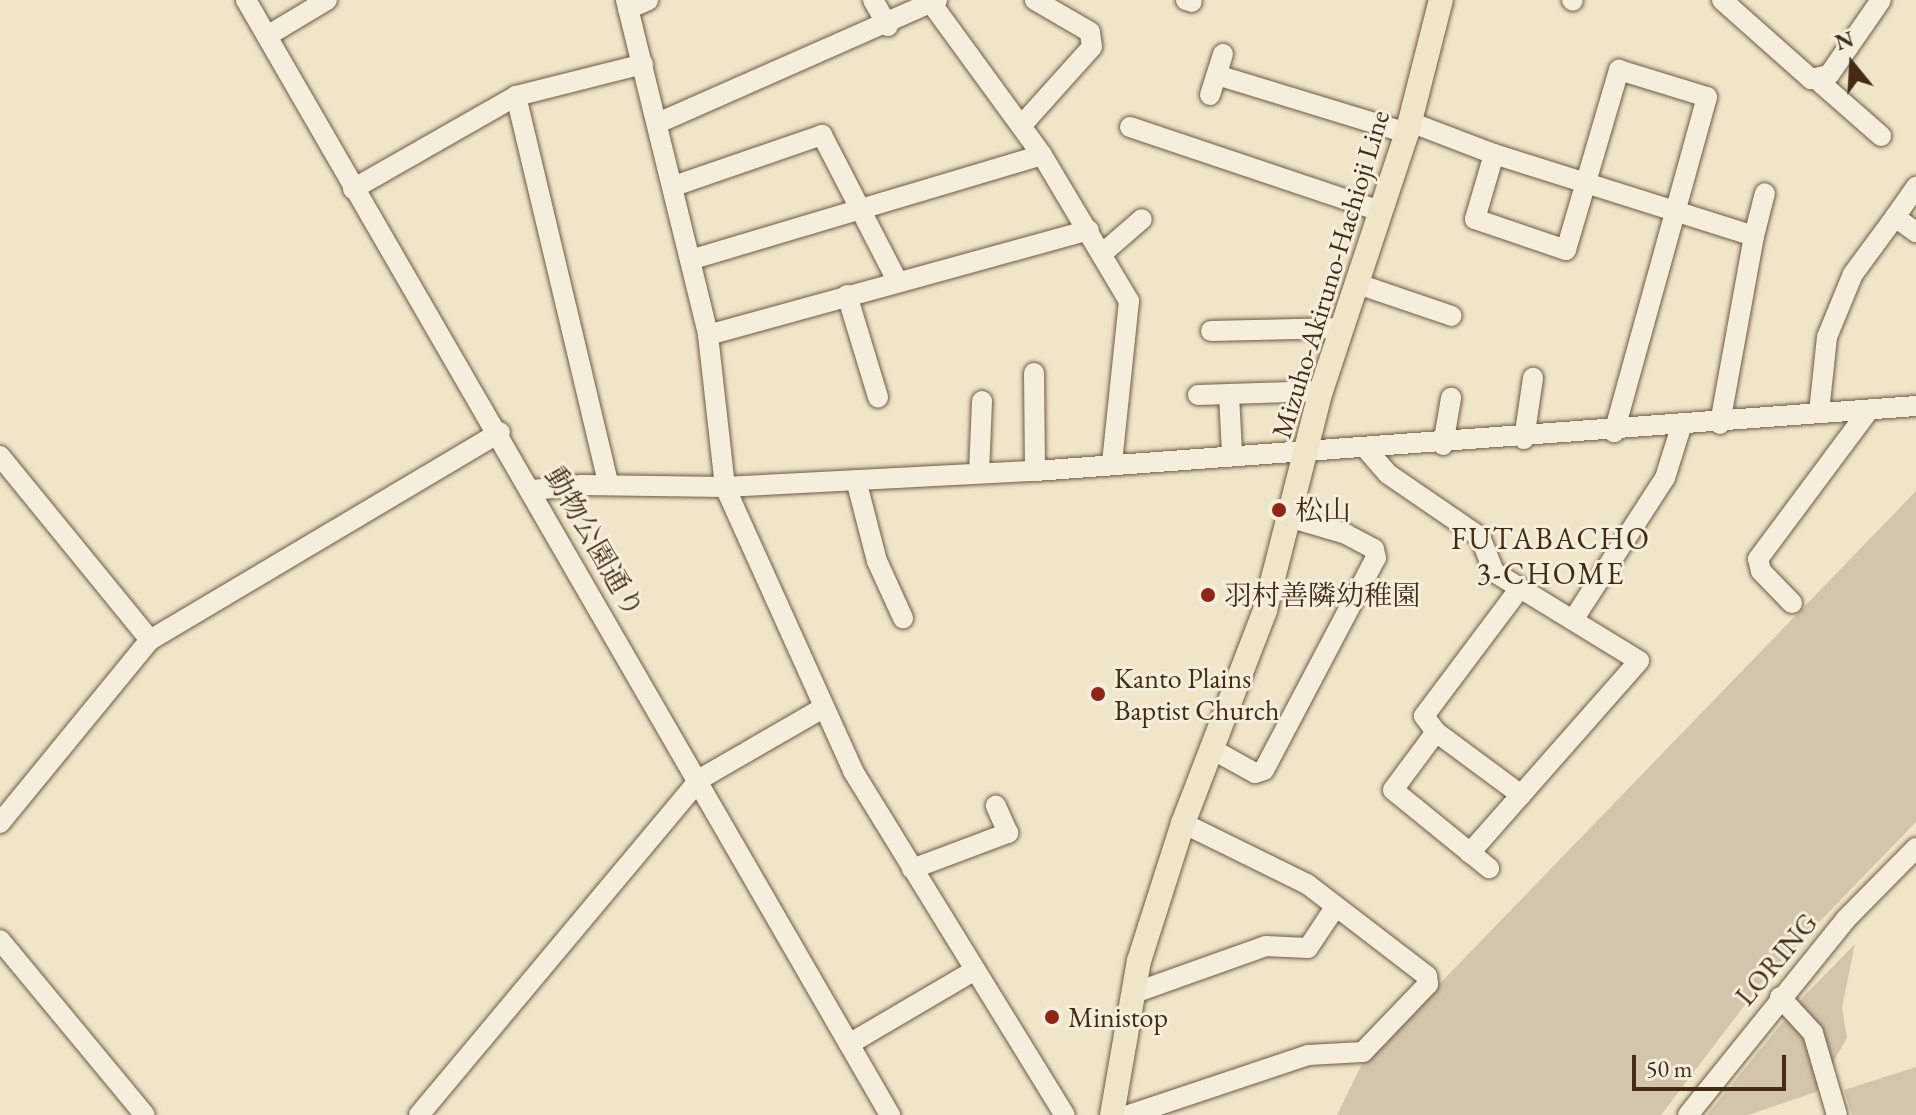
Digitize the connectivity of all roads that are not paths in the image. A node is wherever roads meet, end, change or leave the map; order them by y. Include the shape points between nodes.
1 (246, 0) edge
2 (327, 0) edge
3 (648, 0) edge
4 (873, 0) edge
5 (1035, 0) edge
6 (1722, 0) edge
7 (1881, 0) edge
8 (933, 2) edge
9 (1435, 2) edge
10 (627, 4) edge
11 (888, 26) junction
12 (267, 36) junction
13 (1223, 54) dead end
14 (643, 64) junction
15 (1217, 75) junction
16 (1815, 78) junction
17 (1210, 95) dead end
18 (516, 96) junction
19 (658, 123) junction
20 (1021, 126) junction
21 (1130, 127) dead end
22 (1408, 127) junction
23 (1881, 136) dead end
24 (1494, 154) junction
25 (1042, 155) junction
26 (1587, 182) junction
27 (674, 186) junction
28 (1916, 187) edge
29 (353, 189) junction
30 (1765, 193) dead end
31 (861, 206) junction
32 (1676, 211) junction
33 (1382, 212) junction
34 (1895, 217) junction
35 (1142, 219) dead end
36 (1089, 230) junction
37 (1916, 232) edge
38 (1754, 236) junction
39 (1104, 252) junction
40 (690, 260) junction
41 (898, 282) junction
42 (1355, 283) junction
43 (847, 295) junction
44 (1452, 316) dead end
45 (1340, 328) junction
46 (1211, 331) dead end
47 (708, 335) junction
48 (1034, 373) dead end
49 (1533, 378) dead end
50 (1321, 391) junction
51 (1229, 394) junction
52 (1198, 395) dead end
53 (878, 397) dead end
54 (1451, 398) dead end
55 (982, 401) dead end
56 (1916, 406) edge
57 (1819, 412) junction
58 (1867, 413) junction
59 (1720, 424) junction
60 (1681, 427) junction
61 (500, 432) junction
62 (1614, 432) junction
63 (1524, 439) junction
64 (1443, 445) junction
65 (1368, 451) junction
66 (1232, 453) junction
67 (1306, 453) junction
68 (0, 456) edge
69 (1112, 464) junction
70 (1035, 471) junction
71 (979, 473) junction
72 (856, 480) junction
73 (609, 485) junction
74 (725, 487) junction
75 (533, 490) junction
76 (1292, 518) junction
77 (1520, 588) junction
78 (1792, 603) dead end
79 (903, 618) dead end
80 (1573, 620) junction
81 (150, 640) junction
82 (821, 709) junction
83 (1436, 732) junction
84 (1210, 748) junction
85 (700, 779) junction
86 (1521, 795) junction
87 (996, 806) dead end
88 (0, 823) edge
89 (1183, 823) junction
90 (1916, 848) edge
91 (1470, 853) junction
92 (1489, 868) dead end
93 (912, 869) junction
94 (1336, 906) junction
95 (0, 940) edge
96 (975, 970) junction
97 (1134, 993) junction
98 (1780, 997) junction
99 (849, 1044) junction
100 (145, 1115) edge
101 (419, 1115) edge
102 (890, 1115) edge
103 (1065, 1115) edge
104 (1105, 1115) edge
105 (1112, 1115) edge
106 (1129, 1115) edge
107 (1688, 1115) edge
108 (1837, 1115) edge

1 - 12 street, 動物公園通り
2 - 12 street
3 - 10 street
4 - 11 street
5 - 20 street via 1090,32 1092,47
6 - 16 street
7 - 16 street via 1829,75
8 - 11 street
8 - 20 street
9 - 22 main road, Mizuho-Akiruno-Hachioji Line
10 - 14 street
11 - 19 street
12 - 29 street, 動物公園通り
13 - 15 street
14 - 18 street
14 - 19 street
15 - 17 street
15 - 22 street
16 - 23 street
18 - 29 street
18 - 73 street
19 - 27 street
20 - 25 street
21 - 33 street
22 - 24 street
22 - 33 main road, Mizuho-Akiruno-Hachioji Line
24 - 26 street
24 - 26 street via 1475,219 1566,250
25 - 31 street
25 - 36 street
26 - 32 street
26 - 32 street via 1619,70 1707,97
27 - 31 street via 822,135
27 - 40 street
28 - 34 street
29 - 61 street, 動物公園通り
30 - 38 street
31 - 40 street
31 - 41 street
32 - 38 street
32 - 62 street
33 - 42 main road, Mizuho-Akiruno-Hachioji Line
34 - 37 street
34 - 57 street via 1853,274 1827,337
35 - 39 street
36 - 39 street
36 - 41 street
38 - 59 street
39 - 69 street via 1129,301
40 - 47 street
41 - 43 street
42 - 44 street
42 - 45 main road, Mizuho-Akiruno-Hachioji Line
43 - 47 street
43 - 53 street
45 - 46 street
45 - 50 main road, Mizuho-Akiruno-Hachioji Line
47 - 74 street
48 - 70 street
49 - 63 street
50 - 51 street
50 - 67 main road, Mizuho-Akiruno-Hachioji Line
51 - 52 street
51 - 66 street
54 - 64 street
55 - 71 street
56 - 58 street
57 - 58 street
57 - 59 street
58 - 78 street via 1758,559 1761,571
59 - 60 street
60 - 62 street
60 - 80 street via 1665,478
61 - 75 street, 動物公園通り
61 - 81 street
62 - 63 street
63 - 64 street
64 - 65 street
65 - 67 street
65 - 77 street via 1388,474 1470,528 1488,551 1494,572
66 - 67 street
66 - 69 street
67 - 76 main road, Mizuho-Akiruno-Hachioji Line
68 - 81 street
69 - 70 street
70 - 71 street
71 - 72 street
72 - 74 street
72 - 79 street via 877,561
73 - 74 street
73 - 75 street
74 - 82 street
75 - 85 street, 動物公園通り
76 - 84 main road, Mizuho-Akiruno-Hachioji Line via 1265,610
76 - 84 street via 1346,534 1374,549 1376,558 1264,770 1255,773
77 - 80 street
77 - 83 street via 1424,716
80 - 86 street via 1639,661
81 - 88 street
82 - 85 street
82 - 93 street
83 - 86 street
83 - 91 street via 1393,790
84 - 89 main road, Mizuho-Akiruno-Hachioji Line
85 - 99 street, 動物公園通り
85 - 101 street
86 - 91 street
87 - 93 street via 1008,833
89 - 94 street via 1307,884
89 - 97 main road, Mizuho-Akiruno-Hachioji Line
90 - 98 street, LORING
91 - 92 street
93 - 96 street
94 - 97 street via 1308,948 1266,946
94 - 106 street via 1427,976 1428,984 1363,1052 1308,1055
95 - 100 street
96 - 99 street
96 - 103 street
97 - 105 main road, Mizuho-Akiruno-Hachioji Line
98 - 107 street, LORING
98 - 108 street via 1813,1033
99 - 102 street, 動物公園通り
104 - 105 street

